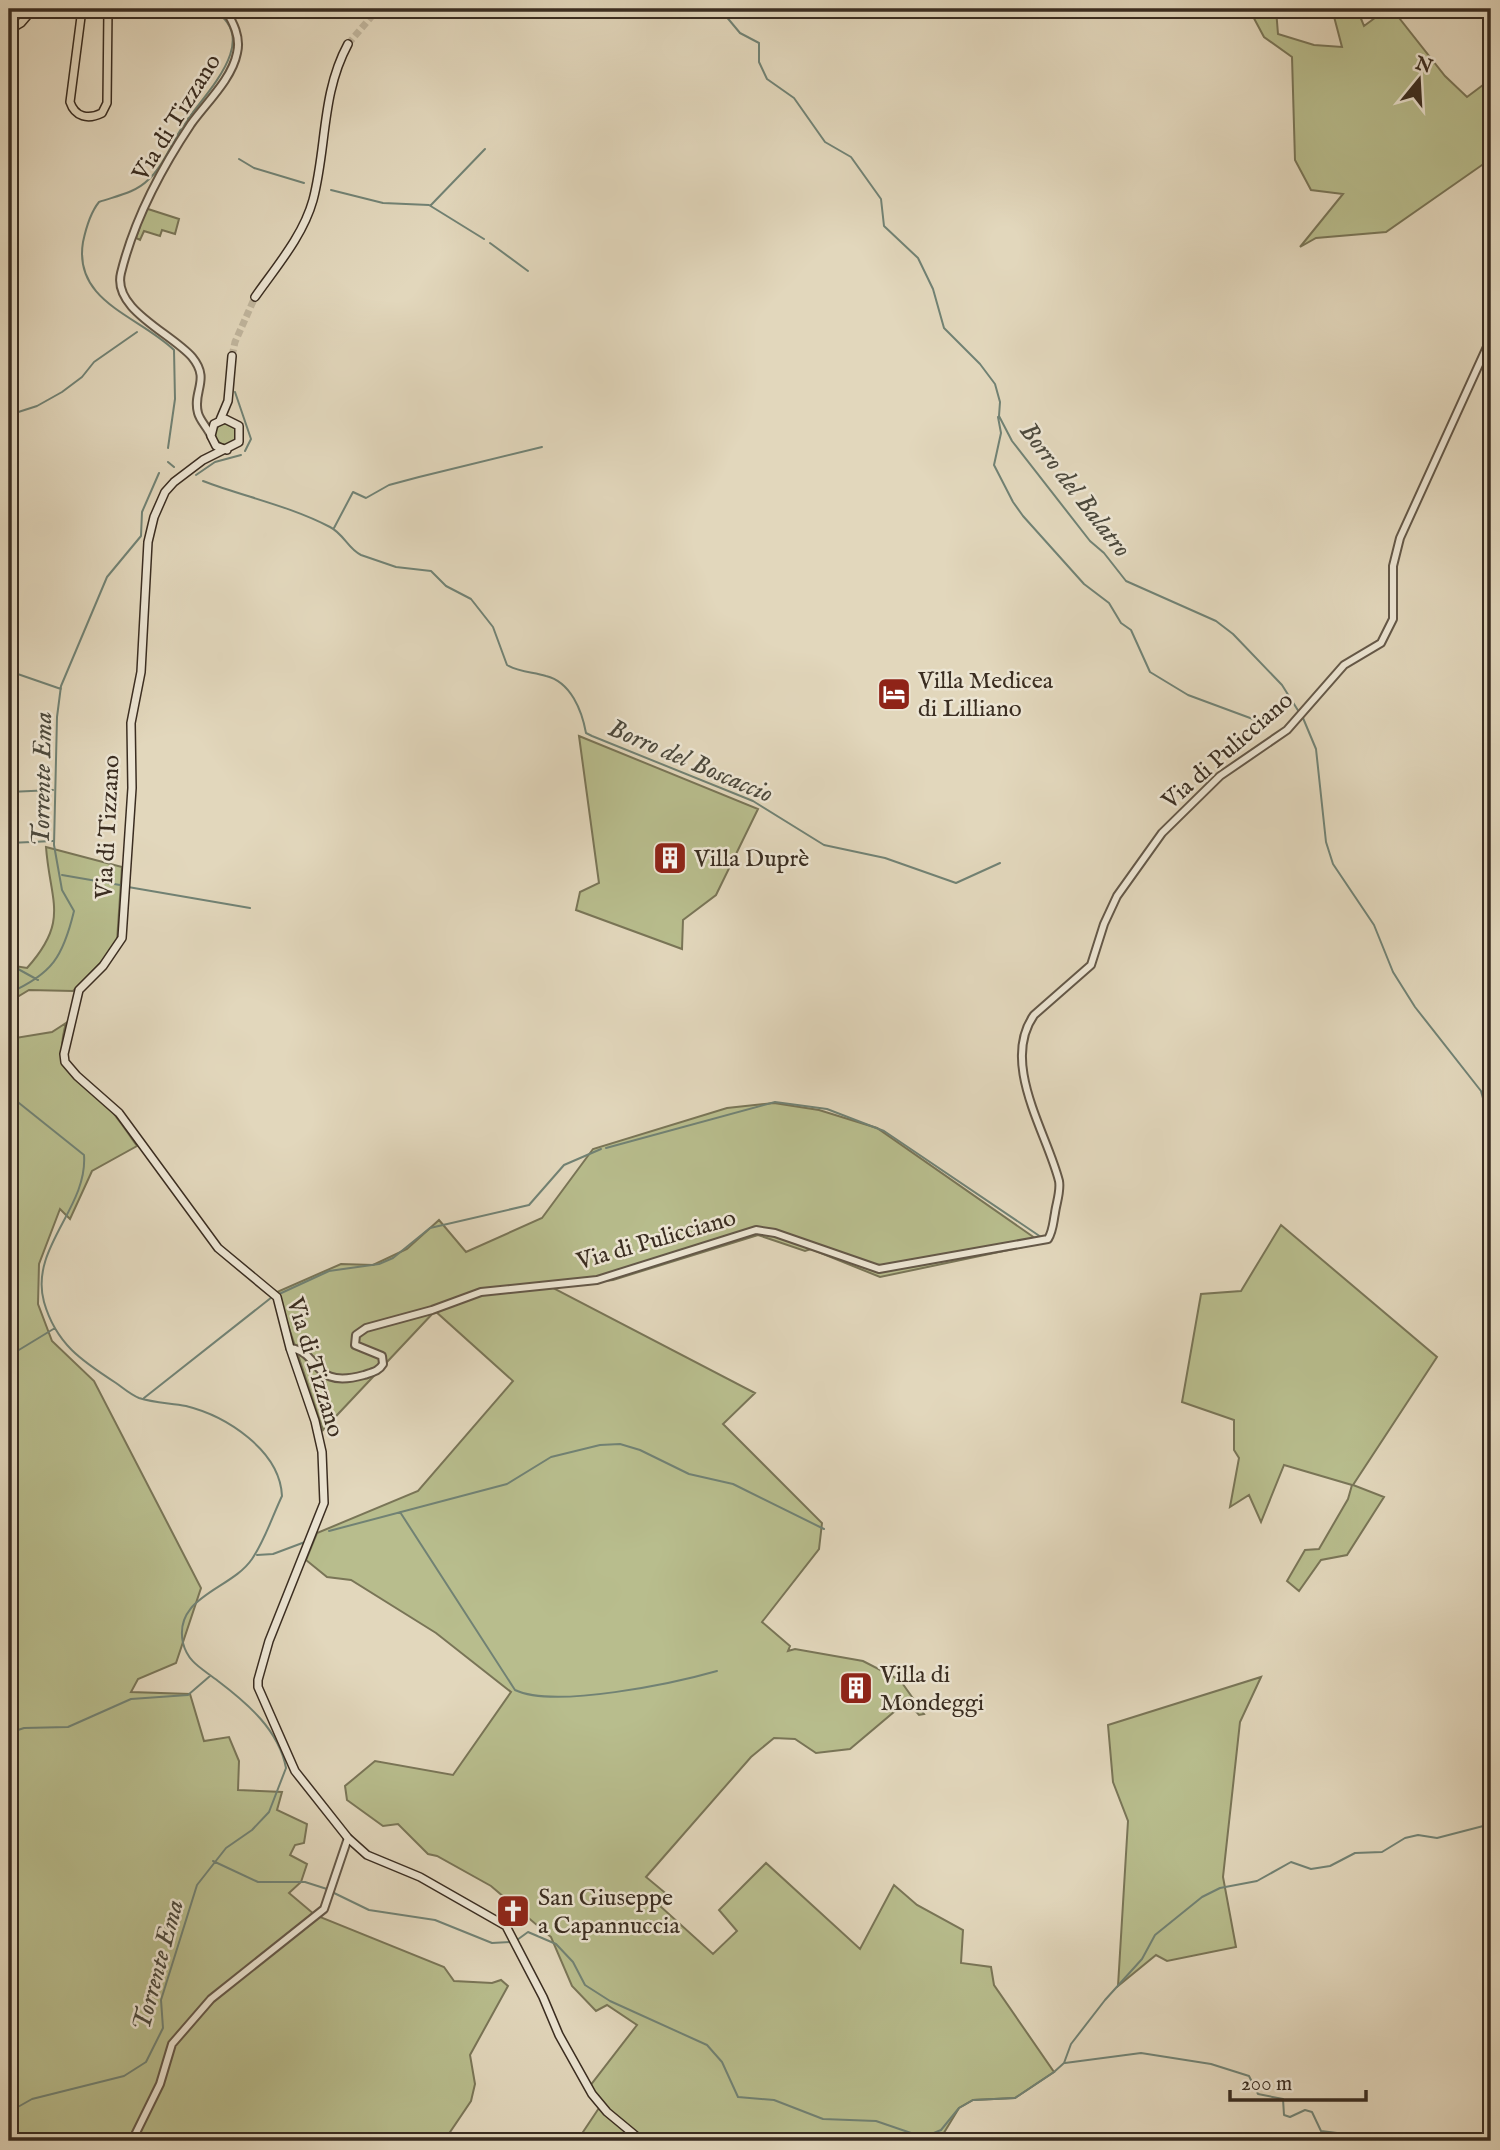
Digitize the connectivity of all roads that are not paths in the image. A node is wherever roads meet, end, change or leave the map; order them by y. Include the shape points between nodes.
1 (33, 9) edge
2 (82, 9) edge
3 (108, 9) edge
4 (225, 9) edge
5 (9, 30) edge
6 (348, 44) tunnel mouth
7 (255, 297) tunnel mouth
8 (1491, 338) edge
9 (232, 356) tunnel mouth
10 (230, 393) junction
11 (200, 417) junction
12 (218, 422) junction
13 (236, 423) junction
14 (211, 437) junction
15 (227, 450) junction
16 (195, 465) junction
17 (290, 1348) junction
18 (348, 1838) junction
19 (132, 2141) edge
20 (642, 2141) edge

1 - 5 main road
2 - 3 main road via 70,102 77,113 89,118 102,113 107,103
4 - 11 street, Via di Tizzano via 238,42 232,68 144,205 120,282 126,303 197,364 202,378
6 - 7 main road via 334,72 312,203 294,240
8 - 17 street, Via di Pulicciano via 1400,538 1393,566 1393,619 1381,643 1345,665 1287,730 1220,776 1161,832 1117,896 1091,965 1028,1024 1026,1081 1059,1184 1048,1239 879,1269 756,1230 597,1280 488,1290 366,1328 355,1335 354,1343 382,1356 383,1364 378,1370 347,1379 327,1375
9 - 10 main road
10 - 12 main road, Via di Tizzano
10 - 13 main road
11 - 12 street
11 - 14 street
12 - 13 main road via 228,419
12 - 14 main road, Via di Tizzano
13 - 15 main road via 240,440
14 - 15 main road via 216,446
14 - 16 main road, Via di Tizzano
15 - 16 main road, Via di Tizzano
16 - 17 main road, Via di Tizzano via 165,492 148,542 142,661 131,723 132,788 122,938 79,989 64,1054 77,1076 119,1113 218,1248 276,1295
17 - 18 main road, Via di Tizzano via 322,1452 324,1503 269,1641 258,1687 298,1777
18 - 19 street via 324,1909 316,1919 211,1999 180,2032
18 - 20 main road, Via di Tizzano via 367,1855 421,1877 506,1926 592,2094

